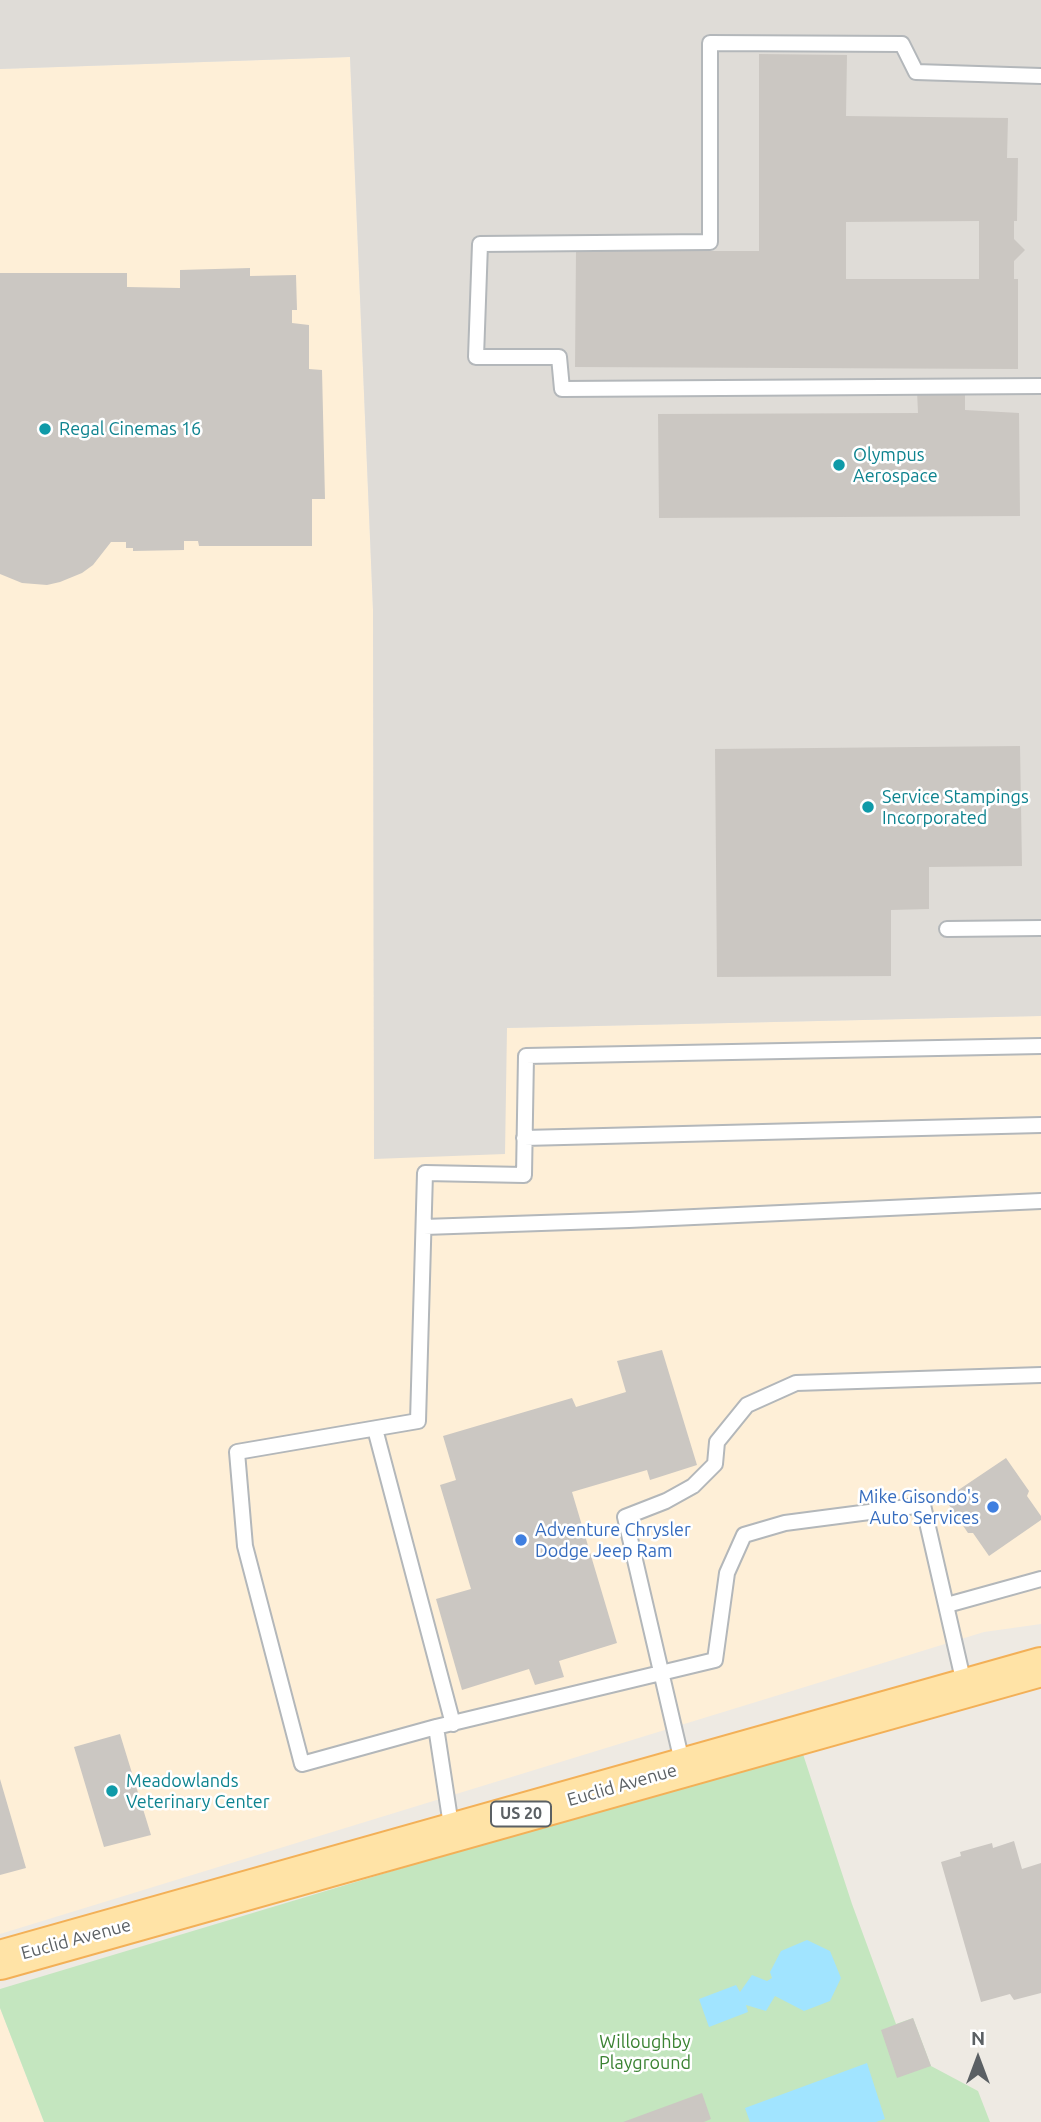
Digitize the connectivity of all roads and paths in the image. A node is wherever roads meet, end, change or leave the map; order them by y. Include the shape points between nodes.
1 (1041, 76) edge
2 (1041, 386) edge
3 (1041, 928) edge
4 (947, 929) dead end
5 (1041, 1046) edge
6 (1041, 1125) edge
7 (524, 1138) junction
8 (1041, 1201) edge
9 (424, 1227) junction
10 (1041, 1375) edge
11 (375, 1429) junction
12 (1041, 1579) edge
13 (947, 1605) junction
14 (1040, 1670) edge
15 (660, 1674) junction
16 (965, 1688) junction
17 (453, 1724) junction
18 (436, 1727) junction
19 (683, 1768) junction
20 (453, 1833) junction
21 (0, 1960) edge

1 - 2 lane via 916,72 901,44 710,43 710,242 480,244 476,357 559,357 562,389
3 - 4 lane
5 - 7 lane via 526,1056
6 - 7 lane
7 - 9 lane via 524,1175 425,1173
8 - 9 lane
9 - 11 lane via 418,1421
10 - 15 lane via 796,1383 747,1405 718,1442 715,1464 693,1486 625,1517
11 - 17 lane
11 - 18 lane via 237,1452 245,1546 302,1764
12 - 13 lane
13 - 15 lane via 923,1506 785,1523 744,1535 727,1573 715,1660
13 - 16 lane
14 - 16 main road, Euclid Avenue / US 20
15 - 17 lane
15 - 19 lane
16 - 19 main road, Euclid Avenue / US 20
17 - 18 lane
18 - 20 lane
19 - 20 main road, Euclid Avenue / US 20
20 - 21 main road, Euclid Avenue / US 20

